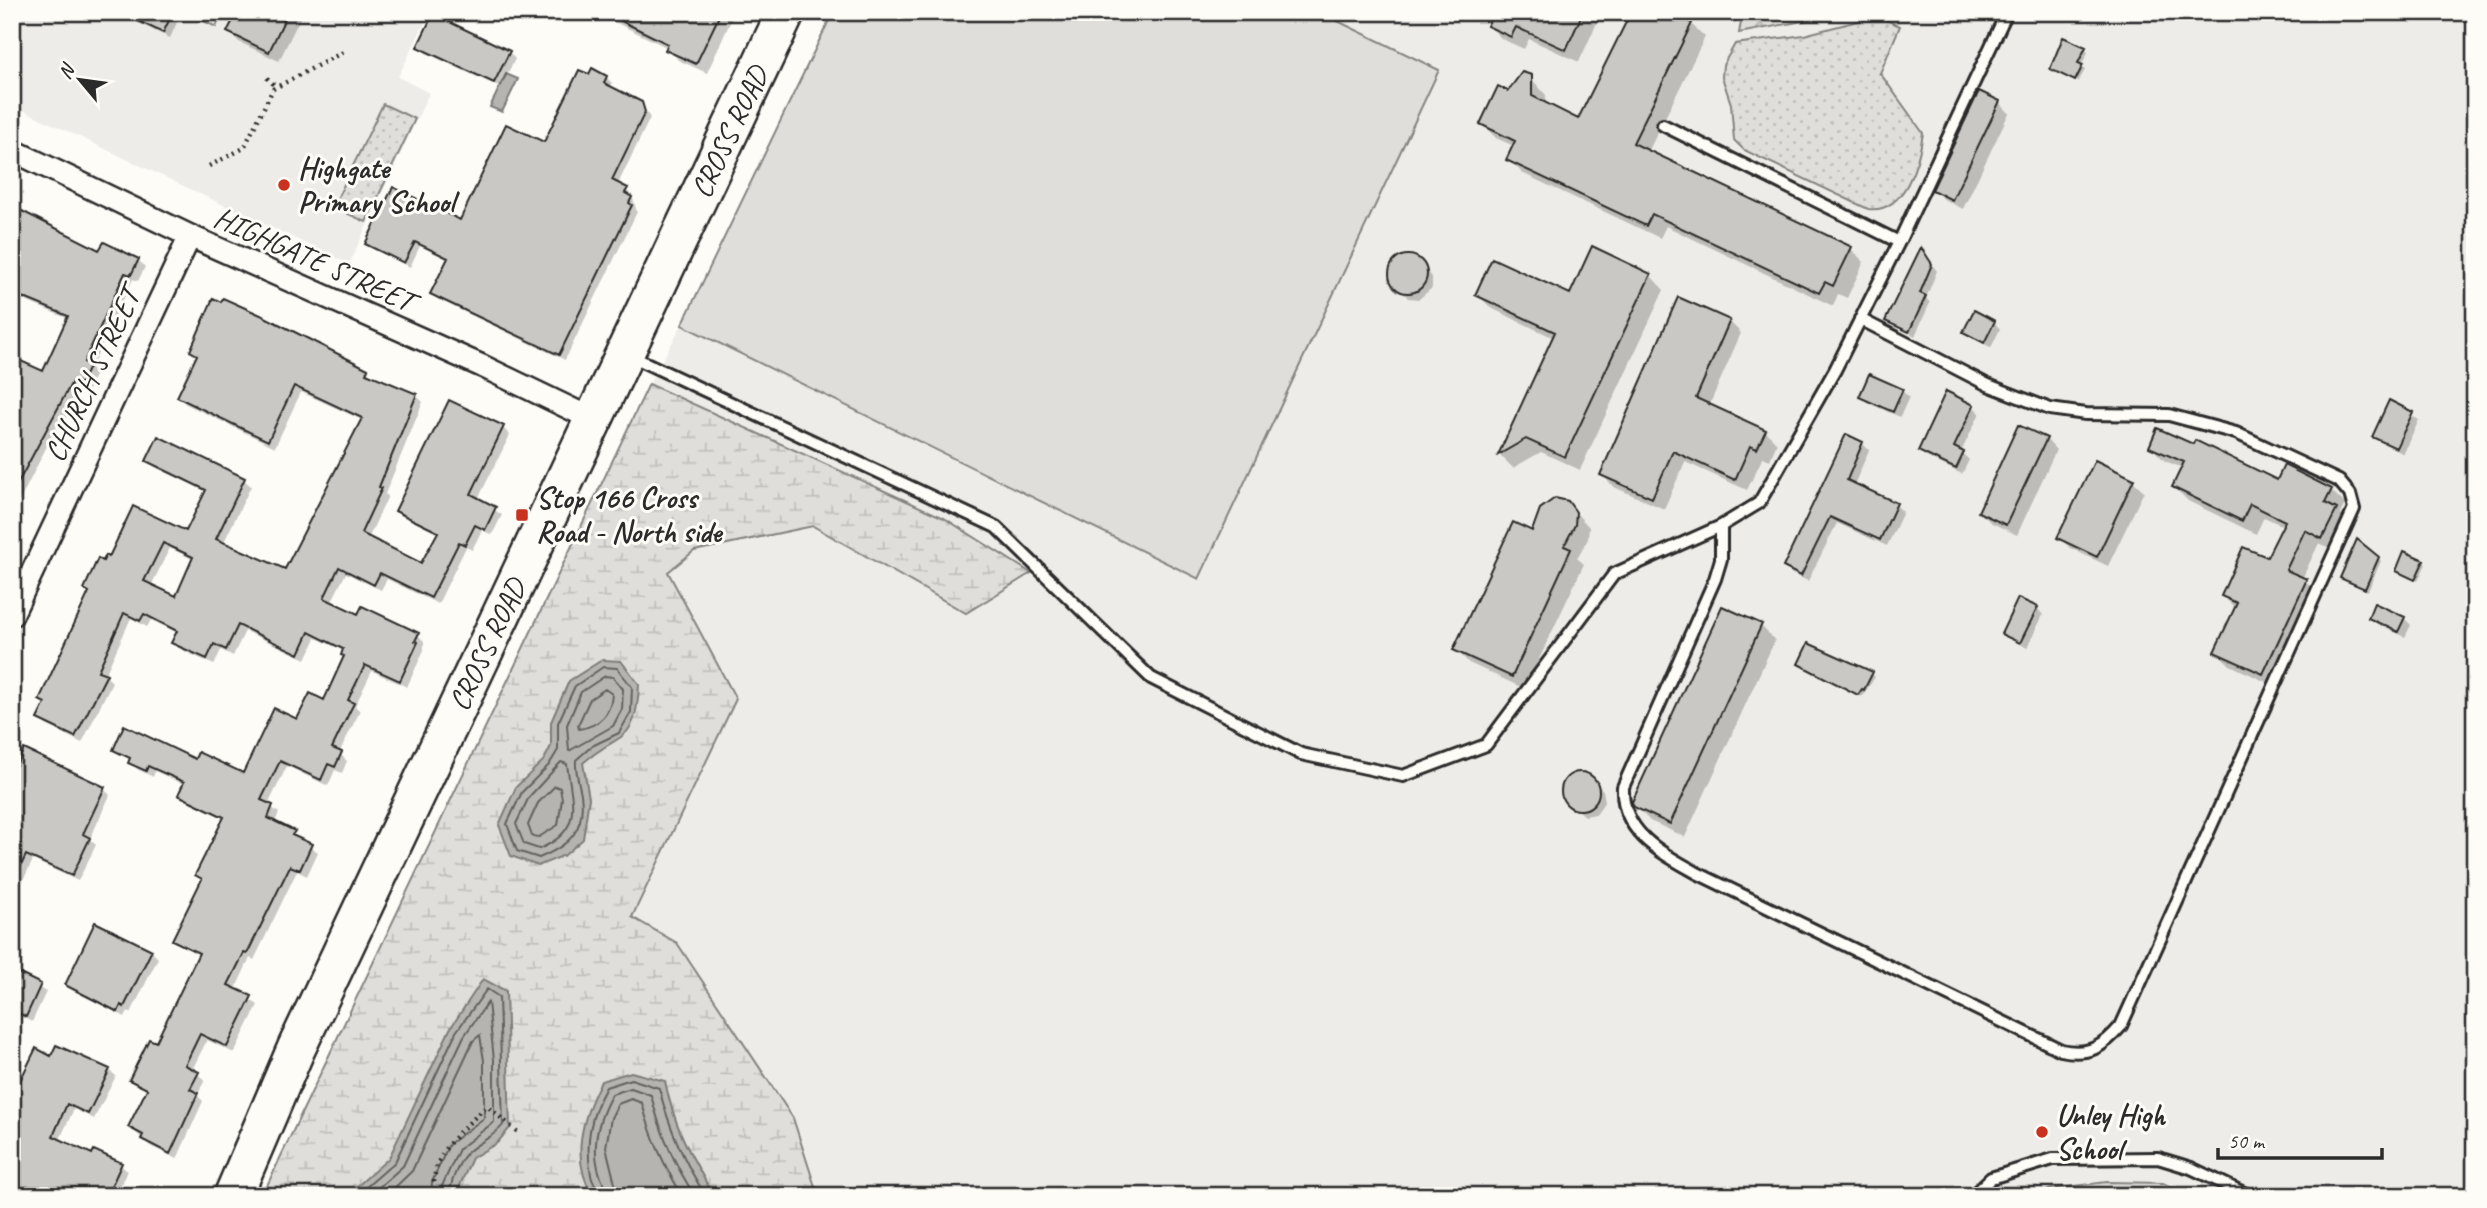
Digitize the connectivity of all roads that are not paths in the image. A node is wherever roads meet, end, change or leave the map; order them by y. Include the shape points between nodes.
1 (786, 12) edge
2 (2007, 12) edge
3 (1663, 125) dead end
4 (12, 150) edge
5 (190, 236) junction
6 (1899, 242) junction
7 (1860, 319) junction
8 (625, 354) junction
9 (594, 420) junction
10 (1721, 526) junction
11 (12, 615) edge
12 (296, 1049) junction
13 (213, 1196) edge
14 (233, 1196) edge
15 (1972, 1196) edge
16 (2250, 1196) edge

1 - 8 highway, CROSS ROAD
2 - 6 lane
3 - 6 lane
4 - 5 street, HIGHGATE STREET
5 - 9 street, HIGHGATE STREET
5 - 11 street, CHURCH STREET
6 - 7 lane
7 - 10 lane via 1759,503
7 - 10 lane via 1988,385 2050,409 2169,415 2236,433 2339,481 2353,501 2354,509 2127,1014 2106,1044 2078,1054 2061,1050 1697,873 1664,854 1633,827 1622,804 1623,787 1715,579 1721,559
8 - 9 highway, CROSS ROAD
8 - 10 lane via 996,527 1150,678 1301,754 1403,776 1486,745 1614,574
9 - 12 highway, CROSS ROAD
12 - 13 highway, CROSS ROAD
12 - 14 highway, CROSS ROAD
15 - 16 lane via 1991,1178 2053,1159 2158,1158

